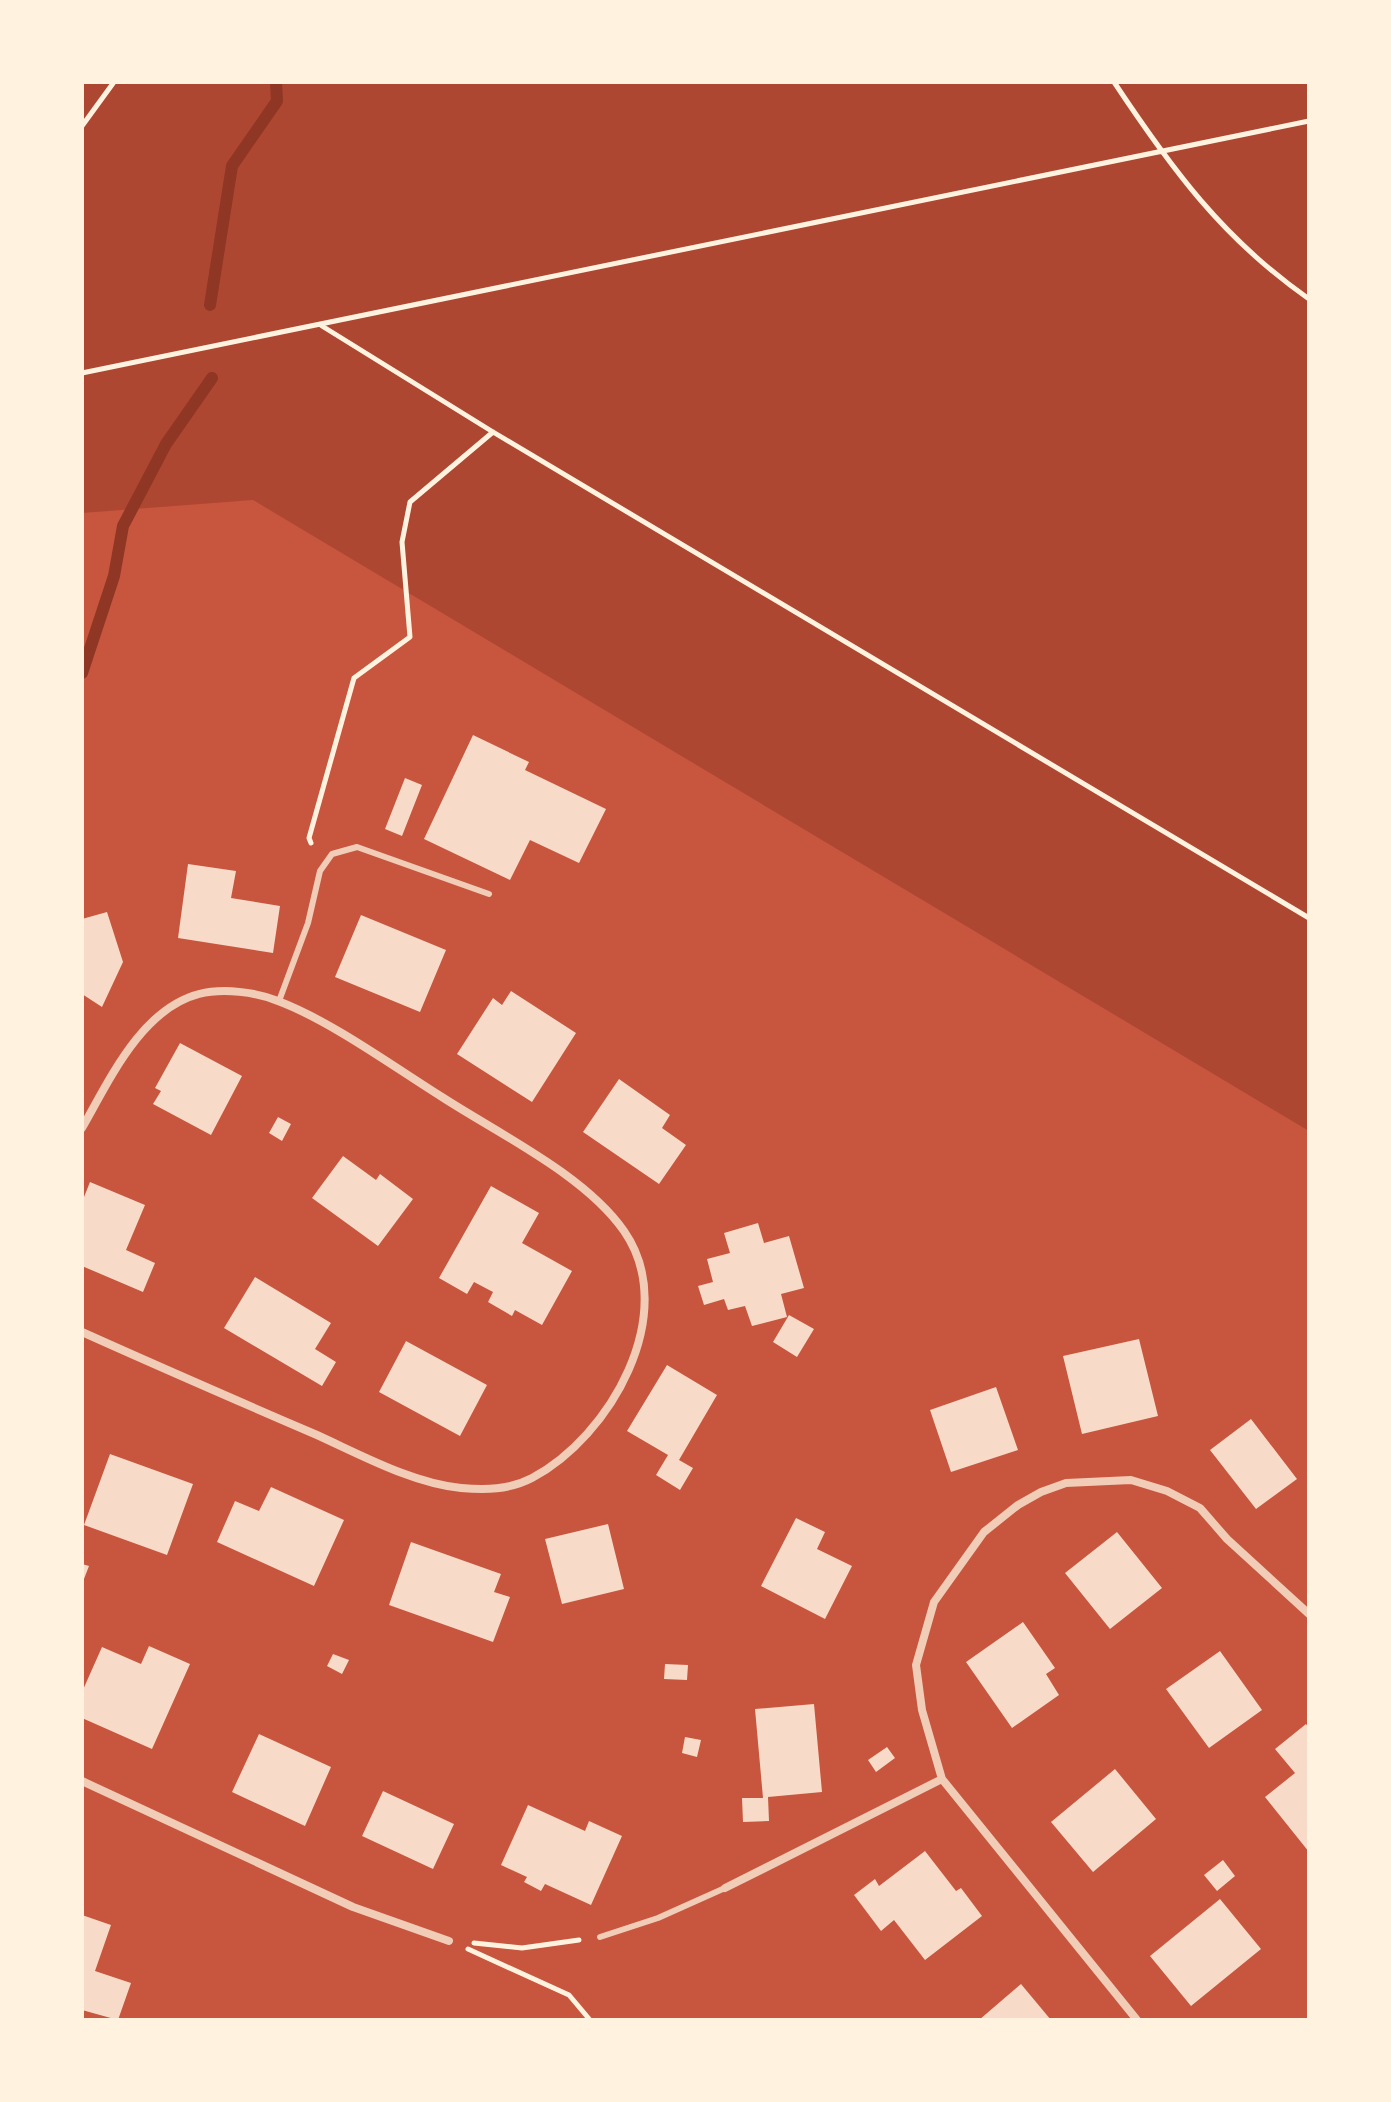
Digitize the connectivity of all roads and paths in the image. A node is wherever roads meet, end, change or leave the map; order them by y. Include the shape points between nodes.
1 (114, 82) edge
2 (1114, 82) edge
3 (1309, 121) edge
4 (82, 126) edge
5 (1160, 152) junction
6 (1309, 299) edge
7 (321, 325) junction
8 (82, 373) edge
9 (493, 432) junction
10 (320, 871) junction
11 (489, 894) dead end
12 (1309, 918) edge
13 (279, 1001) junction
14 (82, 1128) edge
15 (82, 1332) edge
16 (1309, 1614) edge
17 (942, 1779) junction
18 (82, 1781) edge
19 (725, 1888) joint
20 (600, 1937) joint
21 (449, 1941) junction
22 (590, 2020) edge
23 (1137, 2020) edge

1 - 4 path
2 - 5 path
3 - 5 path
5 - 6 path via 1224,230
5 - 7 path
7 - 8 path
7 - 9 path
9 - 10 path via 410,502 402,542 410,637 354,678 309,838
9 - 12 path
10 - 11 lane via 332,854 357,847
10 - 13 lane via 308,923
13 - 14 street via 232,992 179,1002 153,1020
13 - 15 street via 365,1048 576,1183 625,1232 644,1275 645,1306 631,1361 616,1392 559,1462 529,1480 495,1490 455,1487 379,1463
16 - 17 street via 1200,1508 1167,1491 1131,1480 1066,1483 1041,1492 984,1532 949,1578 925,1625 916,1665 922,1710
17 - 19 street
17 - 23 street
18 - 21 street via 353,1907
19 - 20 lane
20 - 21 path via 522,1948
21 - 22 path via 569,1995

